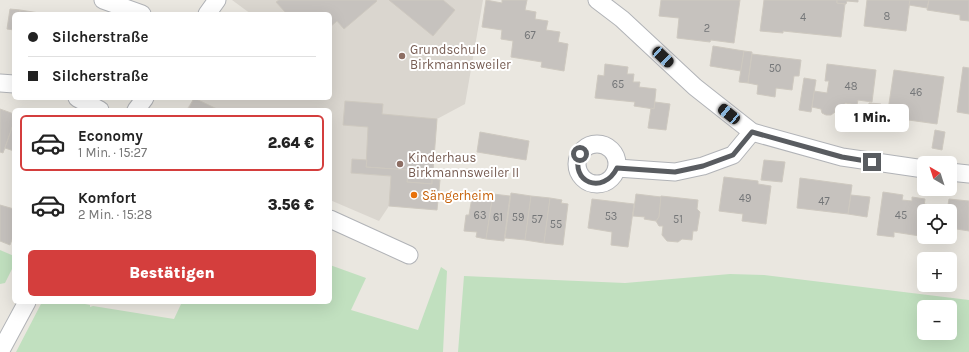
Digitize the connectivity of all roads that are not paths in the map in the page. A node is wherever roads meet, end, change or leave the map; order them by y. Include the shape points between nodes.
1 (104, 0) edge
2 (217, 0) edge
3 (600, 1) edge
4 (137, 12) edge
5 (208, 12) edge
6 (0, 83) edge
7 (12, 84) edge
8 (82, 100) edge
9 (96, 108) edge
10 (752, 132) junction
11 (617, 168) dead end
12 (917, 168) edge
13 (957, 173) edge
14 (969, 174) edge
15 (332, 220) edge
16 (409, 255) dead end
17 (26, 304) edge
18 (0, 352) edge

1 - 4 street
2 - 5 street
3 - 10 street via 695,87
6 - 7 street
8 - 9 street
10 - 11 street via 733,155 703,166 675,172
10 - 12 street via 842,157
13 - 14 street
15 - 16 street
17 - 18 street

